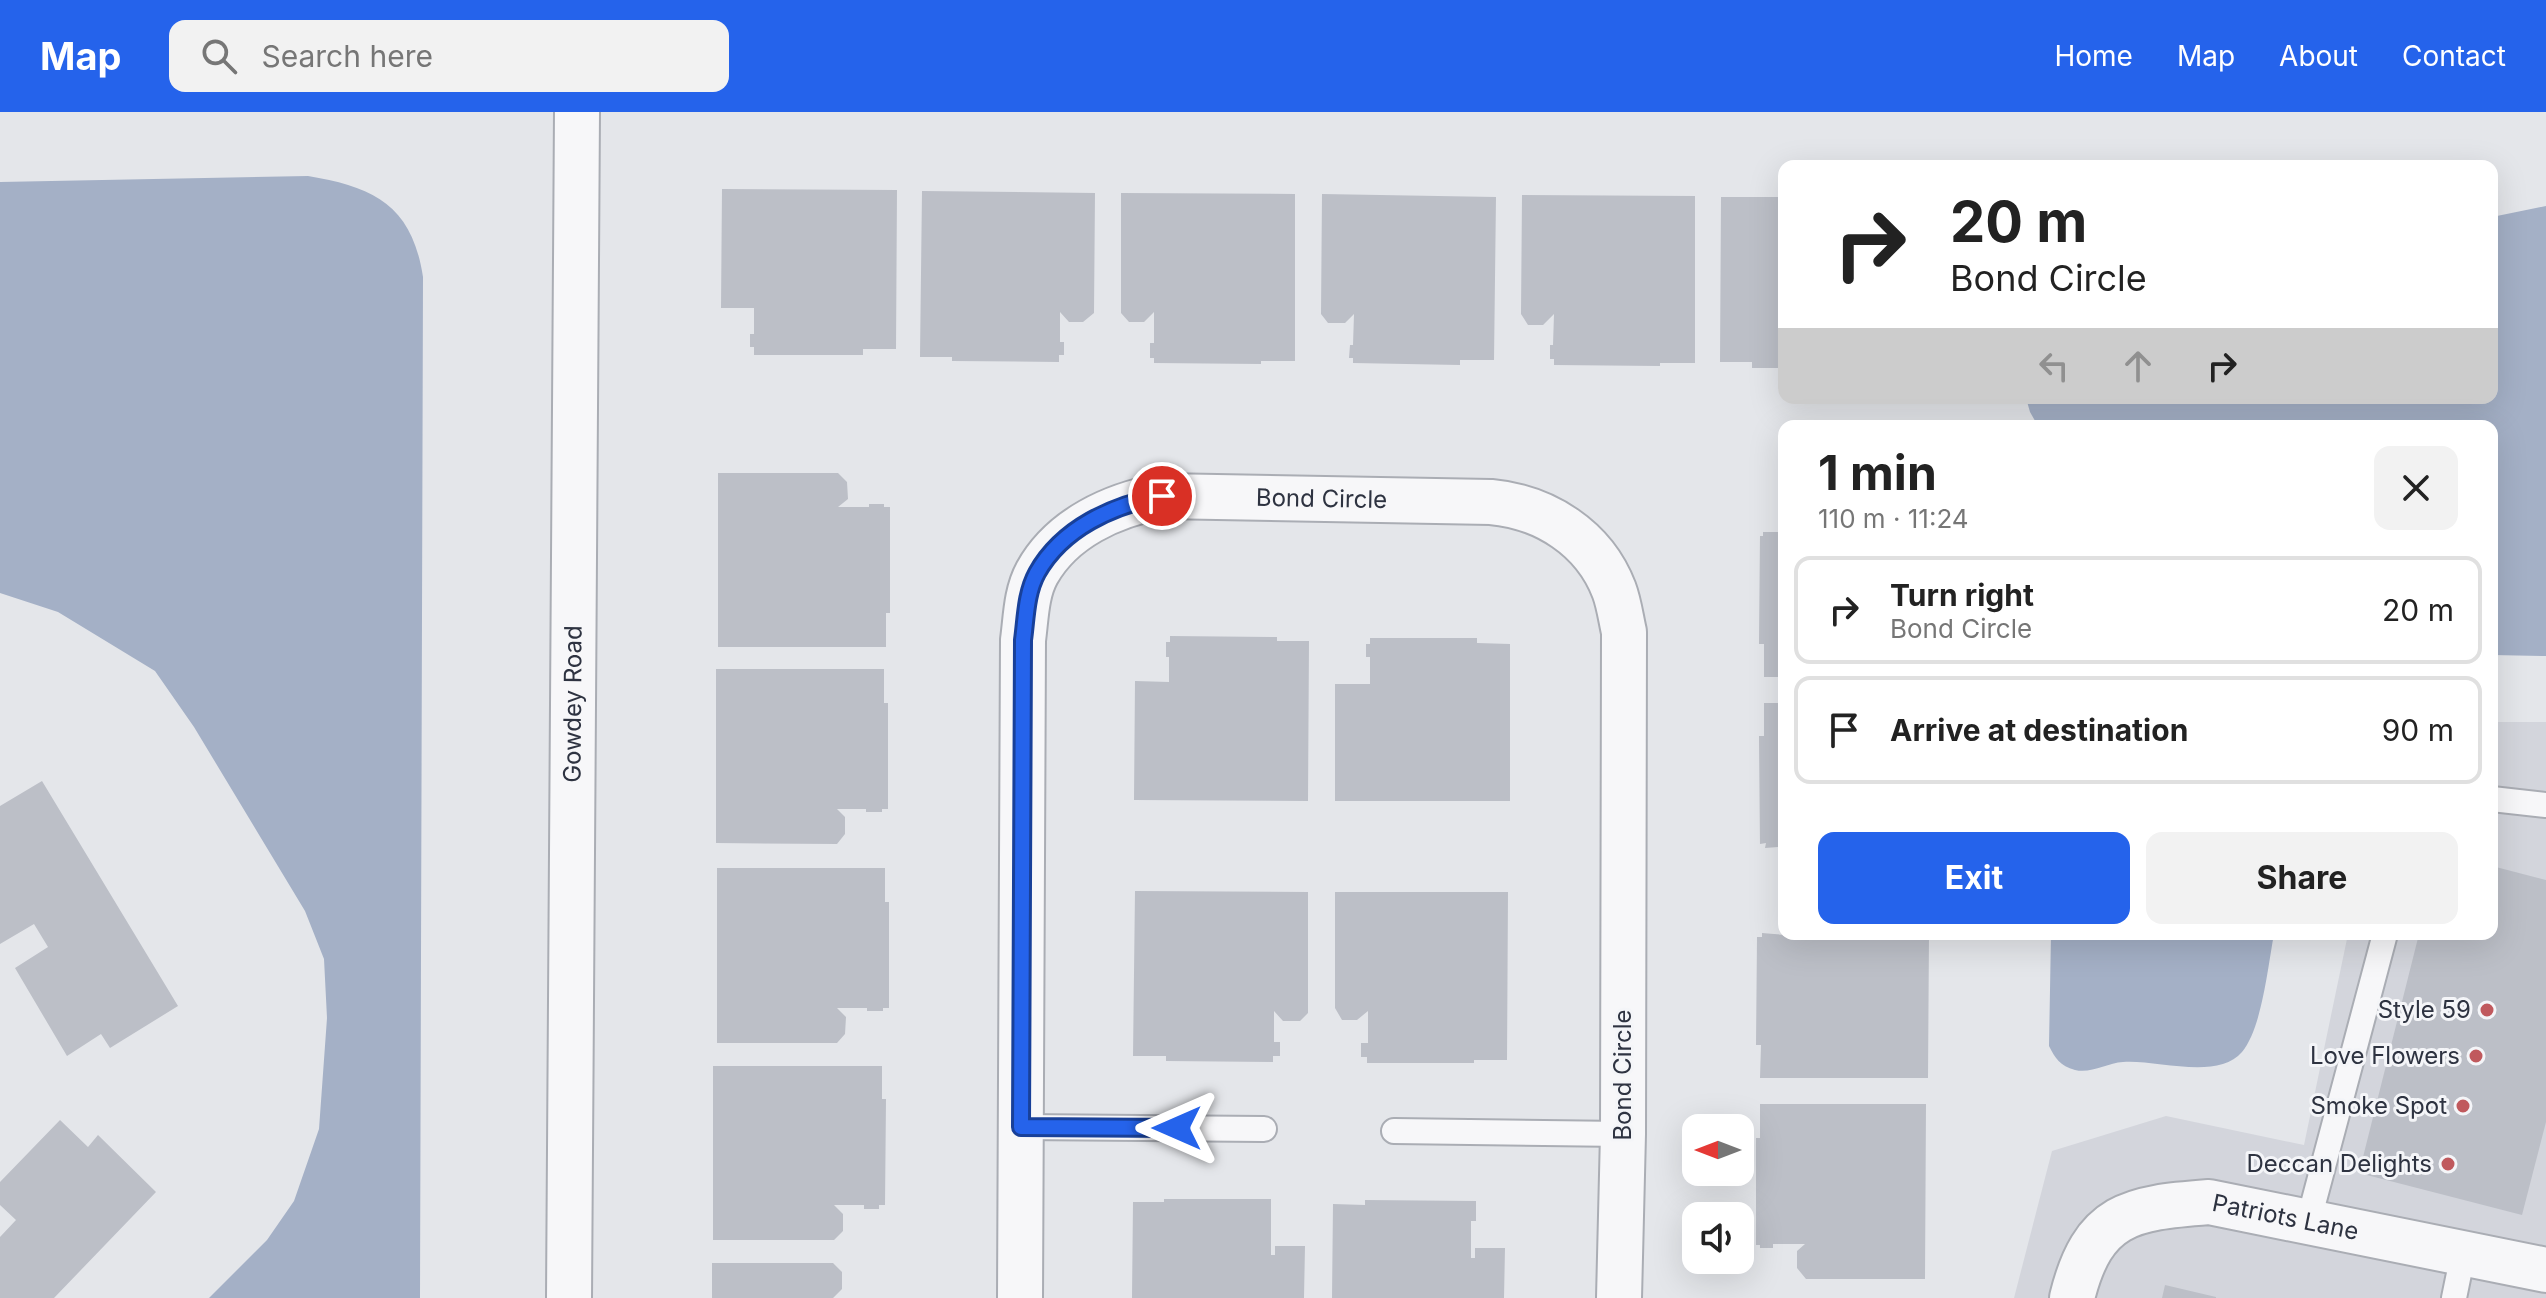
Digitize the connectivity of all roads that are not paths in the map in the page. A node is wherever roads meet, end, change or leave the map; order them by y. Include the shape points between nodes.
1 (577, 112) edge
2 (2498, 800) edge
3 (2546, 805) edge
4 (2383, 940) edge
5 (1021, 1127) junction
6 (1264, 1129) dead end
7 (1394, 1131) dead end
8 (1623, 1134) junction
9 (2308, 1223) junction
10 (2463, 1254) junction
11 (2546, 1270) edge
12 (569, 1298) edge
13 (1020, 1298) edge
14 (1619, 1298) edge
15 (2072, 1298) edge
16 (2454, 1298) edge

1 - 12 street, Gowdey Road
2 - 3 lane
4 - 9 lane
5 - 6 lane
5 - 8 street, Bond Circle via 1023,640 1028,600 1036,574 1071,535 1117,507 1162,496 1518,504 1569,530 1597,558 1615,592 1624,632
5 - 13 street, Bond Circle
7 - 8 lane
8 - 14 street, Bond Circle
9 - 10 street, Patriots Lane
9 - 15 street, Patriots Lane via 2209,1202 2153,1207 2110,1224 2090,1248
10 - 11 street, Patriots Lane
10 - 16 lane

